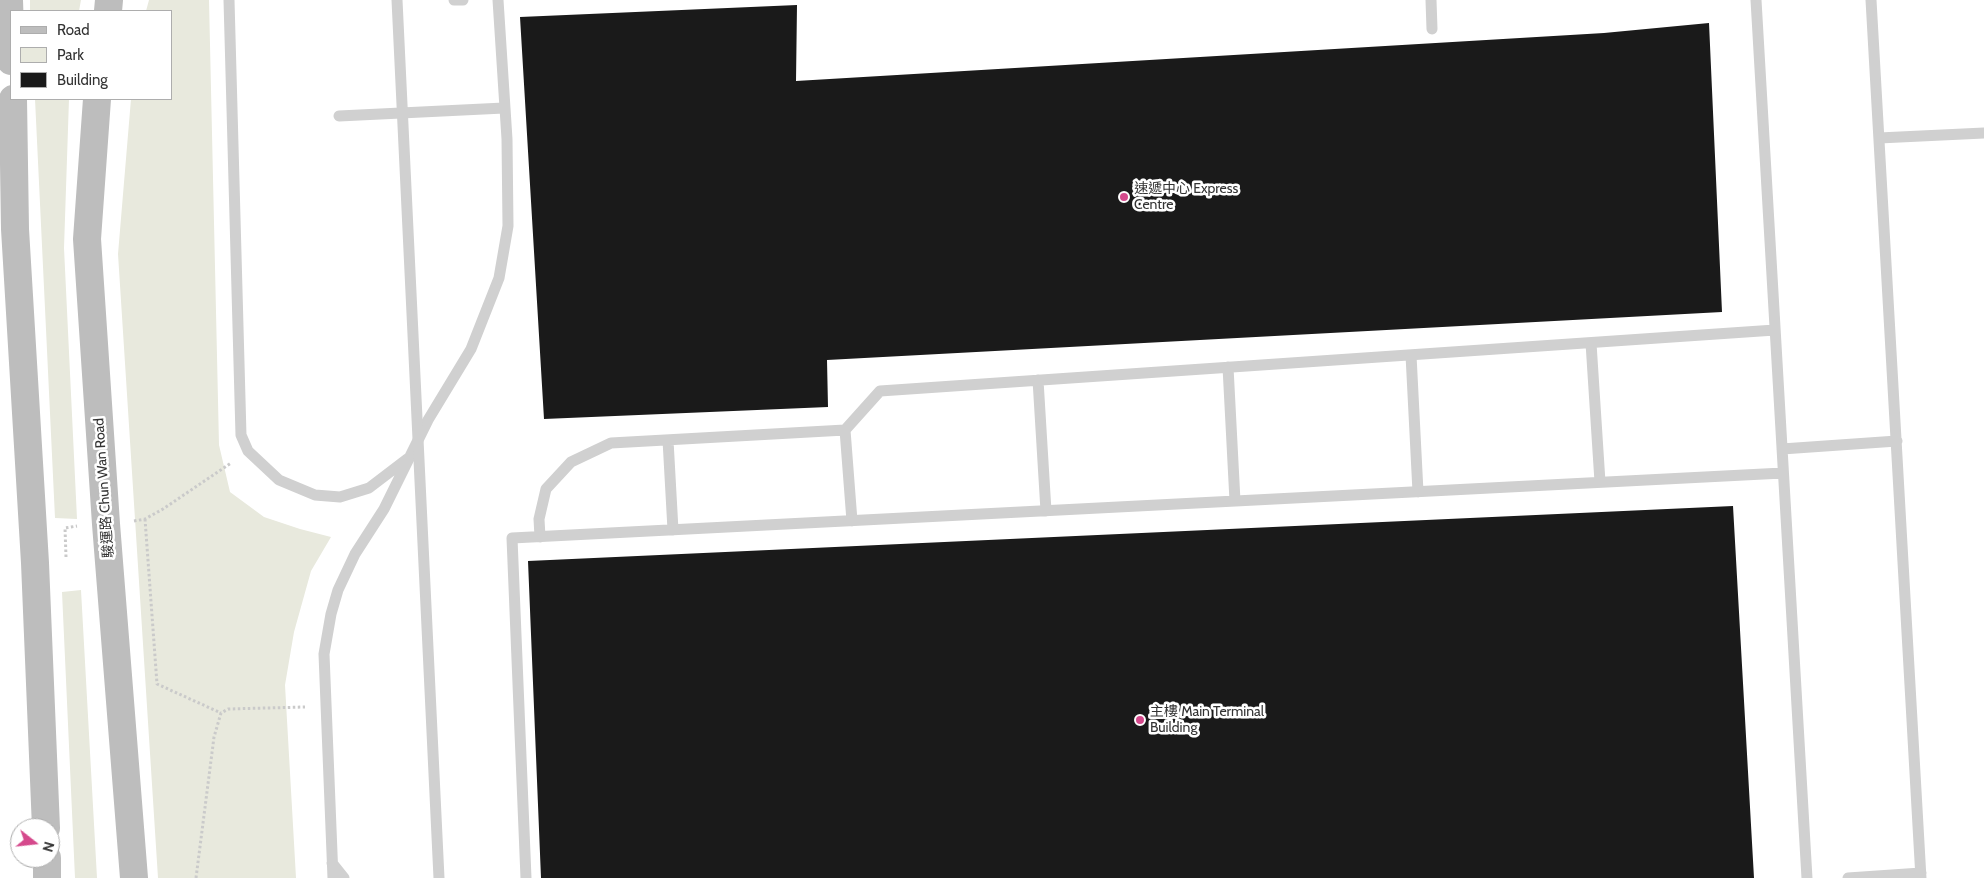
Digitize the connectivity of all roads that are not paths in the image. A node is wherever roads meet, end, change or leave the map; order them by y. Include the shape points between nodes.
1 (9, 0) edge
2 (229, 0) edge
3 (397, 0) edge
4 (454, 0) edge
5 (463, 0) edge
6 (498, 0) edge
7 (1431, 0) edge
8 (1756, 0) edge
9 (1871, 0) edge
10 (1432, 28) dead end
11 (10, 30) edge
12 (13, 100) edge
13 (97, 100) edge
14 (504, 108) junction
15 (339, 116) dead end
16 (1984, 133) edge
17 (1880, 138) junction
18 (1775, 330) junction
19 (1591, 343) junction
20 (1411, 355) junction
21 (1228, 367) junction
22 (1038, 380) junction
23 (845, 430) junction
24 (668, 440) junction
25 (1897, 441) junction
26 (1782, 449) junction
27 (409, 458) junction
28 (1783, 473) junction
29 (1600, 482) junction
30 (1418, 492) junction
31 (1235, 501) junction
32 (1046, 511) junction
33 (852, 521) junction
34 (673, 530) junction
35 (540, 537) junction
36 (46, 818) edge
37 (332, 863) junction
38 (1921, 876) edge
39 (134, 878) edge
40 (333, 878) edge
41 (344, 878) edge
42 (439, 878) edge
43 (526, 878) edge
44 (1807, 878) edge
45 (1848, 878) edge

1 - 11 street
2 - 27 lane via 241,435 248,451 279,480 315,495 340,497 369,488
3 - 42 lane, bridge
4 - 5 lane
6 - 14 lane
7 - 10 lane
8 - 18 lane
9 - 17 lane
12 - 36 street via 15,229 35,563
13 - 39 street, 駿運路 Chun Wan Road via 87,239
14 - 15 lane
14 - 27 lane via 508,226 499,278 471,349
16 - 17 lane
17 - 25 lane
18 - 19 lane
18 - 26 lane
19 - 20 lane
19 - 29 lane
20 - 21 lane
20 - 30 lane
21 - 22 lane
21 - 31 lane
22 - 23 lane via 880,391
22 - 32 lane
23 - 24 lane
23 - 33 lane
24 - 34 lane
24 - 35 lane via 611,443 571,462 546,489 539,518
25 - 26 lane
25 - 38 lane
26 - 28 lane
27 - 37 lane via 384,509 355,554 331,614 324,654
28 - 29 lane
28 - 44 lane
29 - 30 lane
30 - 31 lane
31 - 32 lane
32 - 33 lane
33 - 34 lane
34 - 35 lane
35 - 43 lane via 512,538
37 - 40 lane
37 - 41 lane
38 - 45 lane

